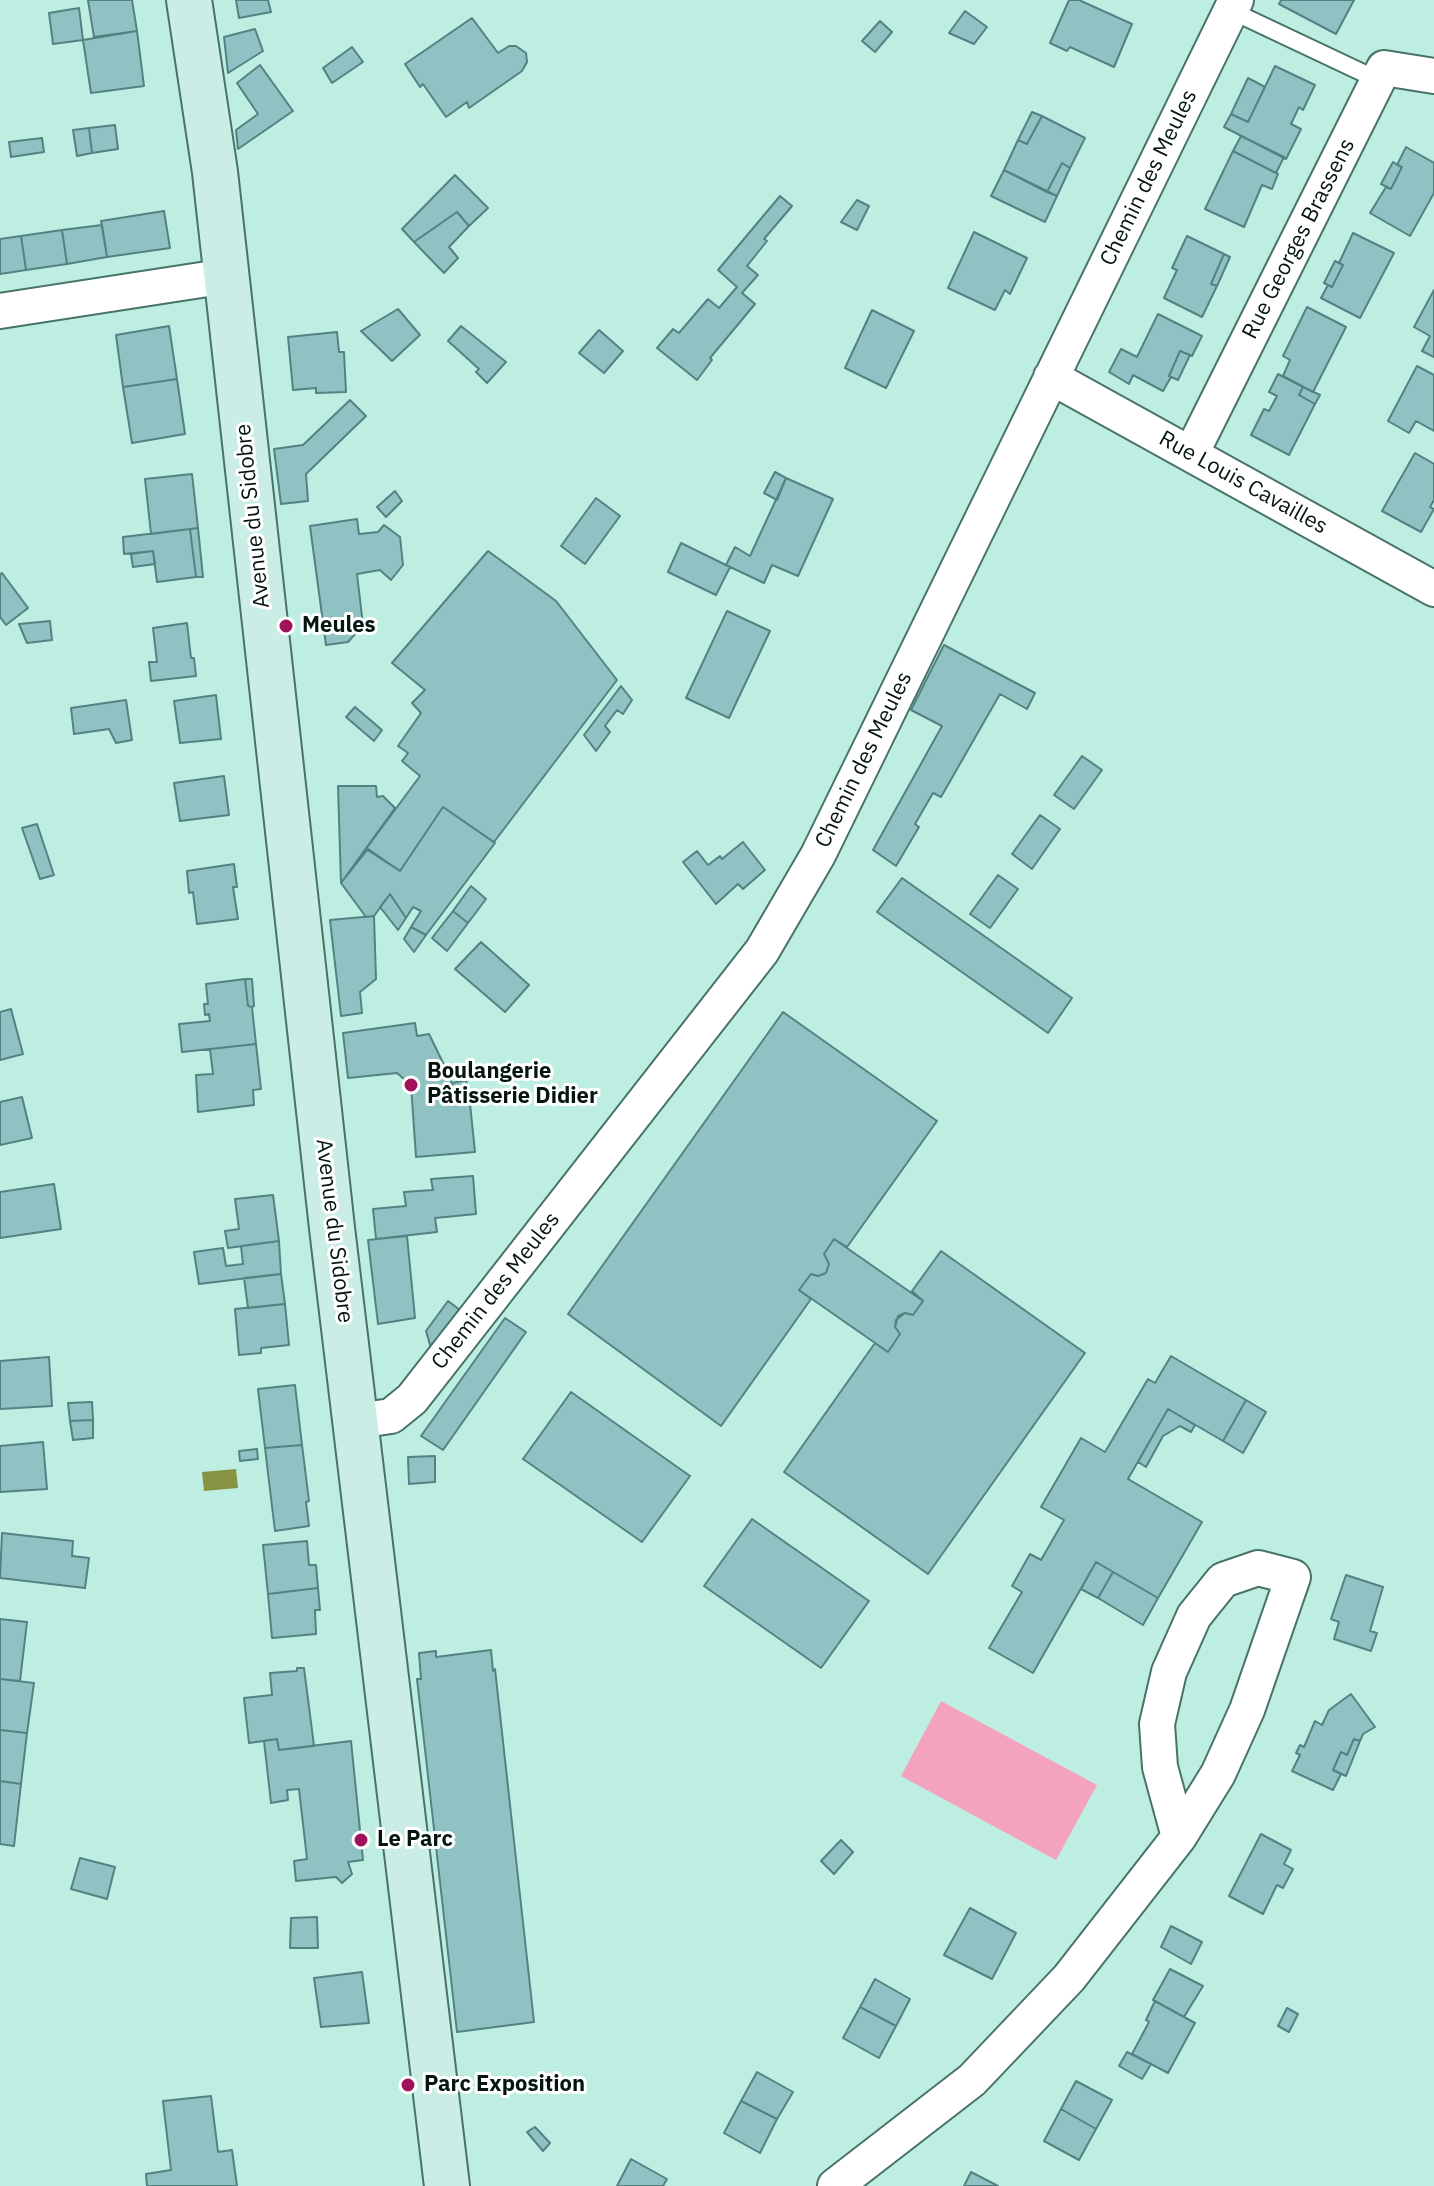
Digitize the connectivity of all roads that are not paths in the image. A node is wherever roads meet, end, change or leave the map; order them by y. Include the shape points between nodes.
1 (189, 0) edge
2 (1234, 6) edge
3 (1434, 76) edge
4 (1378, 80) junction
5 (227, 276) junction
6 (0, 311) edge
7 (1051, 377) junction
8 (1191, 454) junction
9 (1434, 589) edge
10 (357, 1421) junction
11 (1179, 1837) junction
12 (447, 2186) edge
13 (835, 2186) edge

1 - 5 main road, Avenue du Sidobre
2 - 4 lane
2 - 7 street, Chemin des Meules
3 - 4 street via 1384,68
4 - 8 street, Rue Georges Brassens
5 - 6 street
5 - 10 main road, Avenue du Sidobre
7 - 8 street, Rue Louis Cavailles
7 - 10 street, Chemin des Meules via 818,855 762,951 412,1399 391,1416
8 - 9 street, Rue Louis Cavailles
10 - 12 main road, Avenue du Sidobre
11 - 11 street via 1160,1767 1157,1724 1169,1672 1194,1616 1223,1580 1258,1568 1293,1577 1247,1710 1218,1774
11 - 13 street via 1069,1978 972,2080

